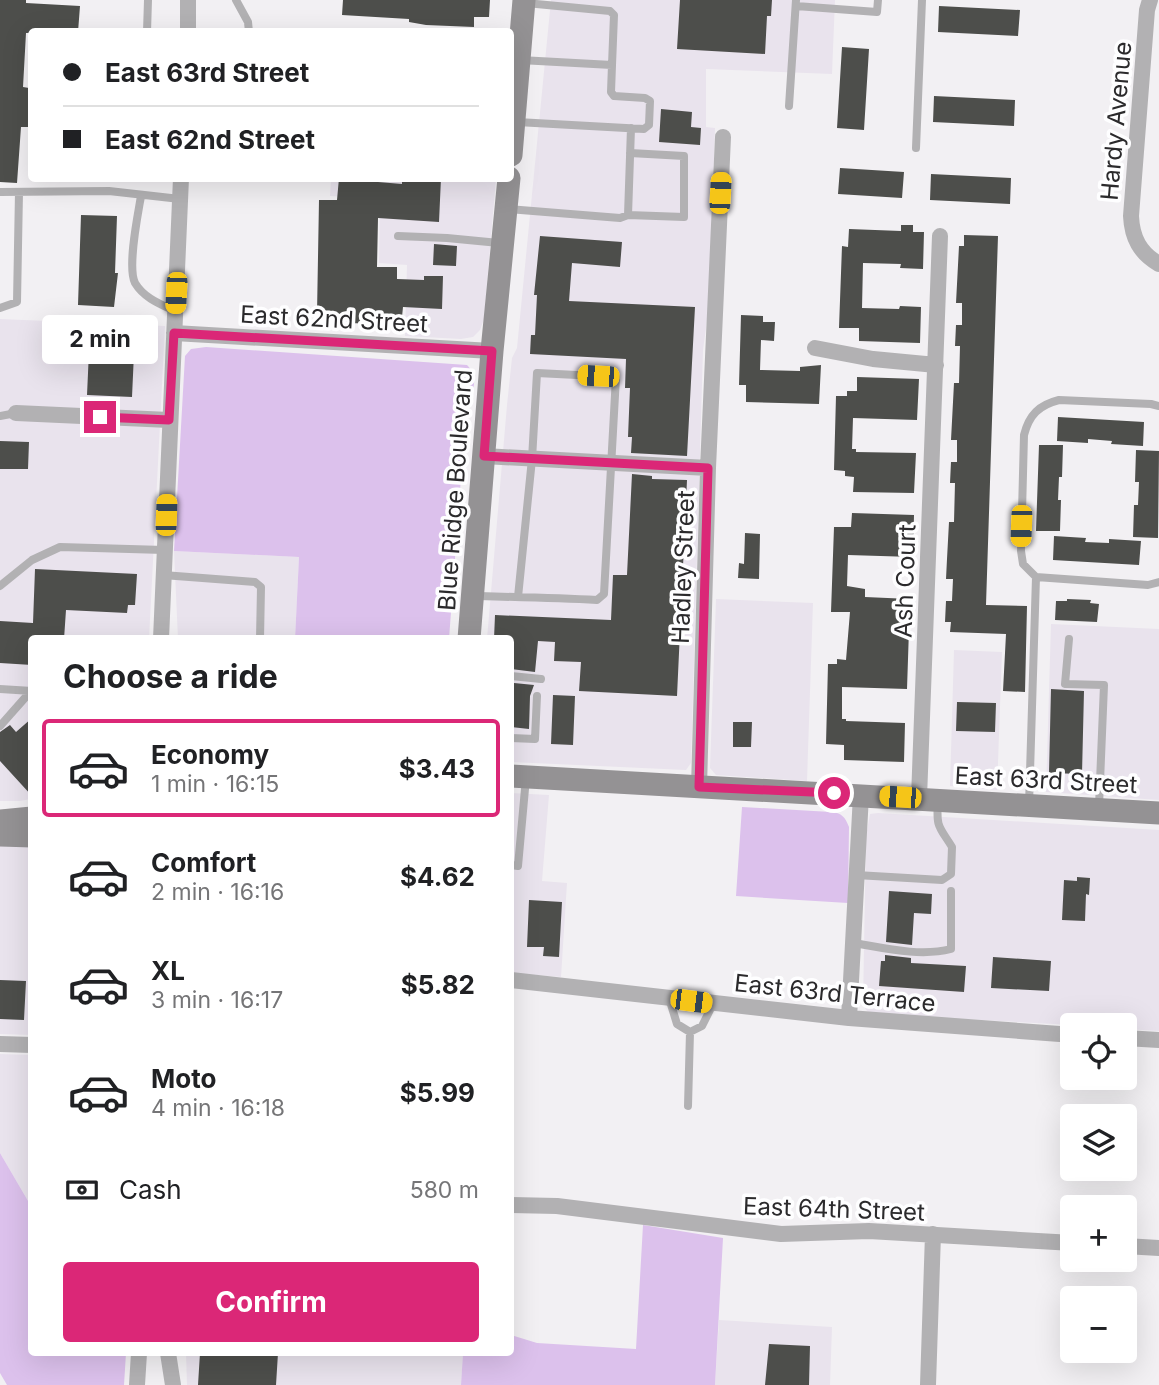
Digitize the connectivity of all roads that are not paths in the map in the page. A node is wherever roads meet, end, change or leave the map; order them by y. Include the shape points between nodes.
1 (148, 0) edge
2 (188, 0) edge
3 (236, 0) edge
4 (878, 0) edge
5 (922, 0) edge
6 (1150, 0) edge
7 (524, 1) edge
8 (796, 3) edge
9 (147, 28) edge
10 (187, 28) edge
11 (249, 28) edge
12 (517, 57) edge
13 (612, 65) junction
14 (789, 106) dead end
15 (514, 122) joint
16 (631, 128) junction
17 (723, 138) dead end
18 (916, 148) dead end
19 (630, 153) junction
20 (181, 182) edge
21 (509, 182) edge
22 (0, 192) edge
23 (19, 192) junction
24 (141, 196) junction
25 (180, 199) junction
26 (506, 209) junction
27 (628, 215) junction
28 (398, 236) dead end
29 (940, 236) dead end
30 (502, 243) junction
31 (1159, 264) edge
32 (0, 308) edge
33 (175, 311) junction
34 (174, 333) junction
35 (815, 348) dead end
36 (492, 351) junction
37 (936, 365) junction
38 (1159, 407) edge
39 (8, 415) edge
40 (169, 420) junction
41 (484, 456) junction
42 (532, 458) junction
43 (612, 463) junction
44 (708, 468) junction
45 (164, 550) junction
46 (163, 575) junction
47 (1036, 577) junction
48 (1159, 582) edge
49 (0, 586) edge
50 (473, 596) junction
51 (518, 597) junction
52 (161, 635) edge
53 (260, 635) edge
54 (469, 635) edge
55 (1069, 639) dead end
56 (514, 676) edge
57 (541, 679) dead end
58 (0, 689) edge
59 (28, 691) edge
60 (28, 694) edge
61 (537, 696) dead end
62 (0, 726) edge
63 (514, 738) edge
64 (518, 776) edge
65 (699, 787) junction
66 (861, 795) junction
67 (929, 799) junction
68 (1029, 805) junction
69 (1099, 809) junction
70 (1159, 813) edge
71 (28, 818) edge
72 (0, 821) edge
73 (0, 835) edge
74 (28, 836) edge
75 (514, 865) edge
76 (856, 875) junction
77 (951, 891) dead end
78 (853, 943) junction
79 (514, 980) edge
80 (668, 998) junction
81 (713, 1004) junction
82 (849, 1018) junction
83 (690, 1032) junction
84 (1060, 1034) edge
85 (1137, 1039) edge
86 (1159, 1040) edge
87 (0, 1044) edge
88 (28, 1045) edge
89 (688, 1106) dead end
90 (514, 1205) edge
91 (933, 1234) junction
92 (1060, 1242) edge
93 (1137, 1247) edge
94 (1159, 1248) edge
95 (139, 1356) edge
96 (169, 1356) edge
97 (137, 1385) edge
98 (173, 1385) edge
99 (928, 1385) edge

1 - 9 lane
2 - 10 street
3 - 11 lane
4 - 8 lane via 877,12
5 - 18 lane
6 - 31 street, Hardy Avenue via 1131,228 1137,244
7 - 12 street
7 - 13 lane via 610,11 614,15
8 - 14 lane
12 - 13 lane
12 - 15 street
13 - 16 lane via 614,96 650,101 649,125
15 - 16 lane
16 - 19 lane
17 - 44 street, Hadley Street
19 - 27 lane
19 - 27 lane via 684,156 684,217
20 - 25 street
21 - 26 street, Blue Ridge Boulevard
22 - 23 lane
23 - 24 lane via 109,191
23 - 32 lane via 17,302
24 - 25 lane
24 - 33 lane via 132,256 134,281 152,301
25 - 33 street
26 - 27 lane
26 - 30 street, Blue Ridge Boulevard
28 - 30 lane
29 - 37 street, Ash Court
30 - 36 street, Blue Ridge Boulevard
33 - 34 street
34 - 36 street, East 62nd Street
34 - 40 street
35 - 37 street
36 - 41 street, Blue Ridge Boulevard
37 - 67 street, Ash Court
38 - 47 lane via 1059,400 1045,403 1027,422 1021,551 1023,564
39 - 40 street
40 - 45 street
41 - 42 street
41 - 50 street, Blue Ridge Boulevard
42 - 43 street
42 - 43 lane via 537,373 615,377
42 - 51 lane
43 - 44 street
43 - 51 lane via 604,594 597,600
44 - 65 street, Hadley Street
45 - 46 street
45 - 49 lane via 60,547 32,560
46 - 52 street
46 - 53 lane via 255,582 261,587
47 - 48 lane
47 - 68 lane
50 - 51 lane
50 - 54 street, Blue Ridge Boulevard
55 - 69 lane via 1065,684 1104,685
56 - 57 lane
58 - 59 lane
60 - 62 lane
61 - 63 lane via 535,739
64 - 65 street, East 63rd Street
64 - 75 lane via 518,866
65 - 66 street, East 63rd Street
66 - 67 street, East 63rd Street
66 - 76 street
67 - 68 street, East 63rd Street
67 - 76 lane via 943,836 953,847 951,874 942,880
68 - 69 street, East 63rd Street
69 - 70 street, East 63rd Street
71 - 72 street
73 - 74 street
76 - 78 street
77 - 78 lane via 951,949 899,950
78 - 82 street
79 - 80 street, East 63rd Terrace
80 - 81 street, East 63rd Terrace
80 - 83 lane via 677,1024
81 - 82 street, East 63rd Terrace
81 - 83 lane via 702,1026
82 - 84 street, East 63rd Terrace
83 - 89 lane
85 - 86 street
87 - 88 street
90 - 91 street, East 64th Street via 557,1206 781,1234
91 - 92 street, East 64th Street
91 - 99 street
93 - 94 street
95 - 97 street
96 - 98 street

